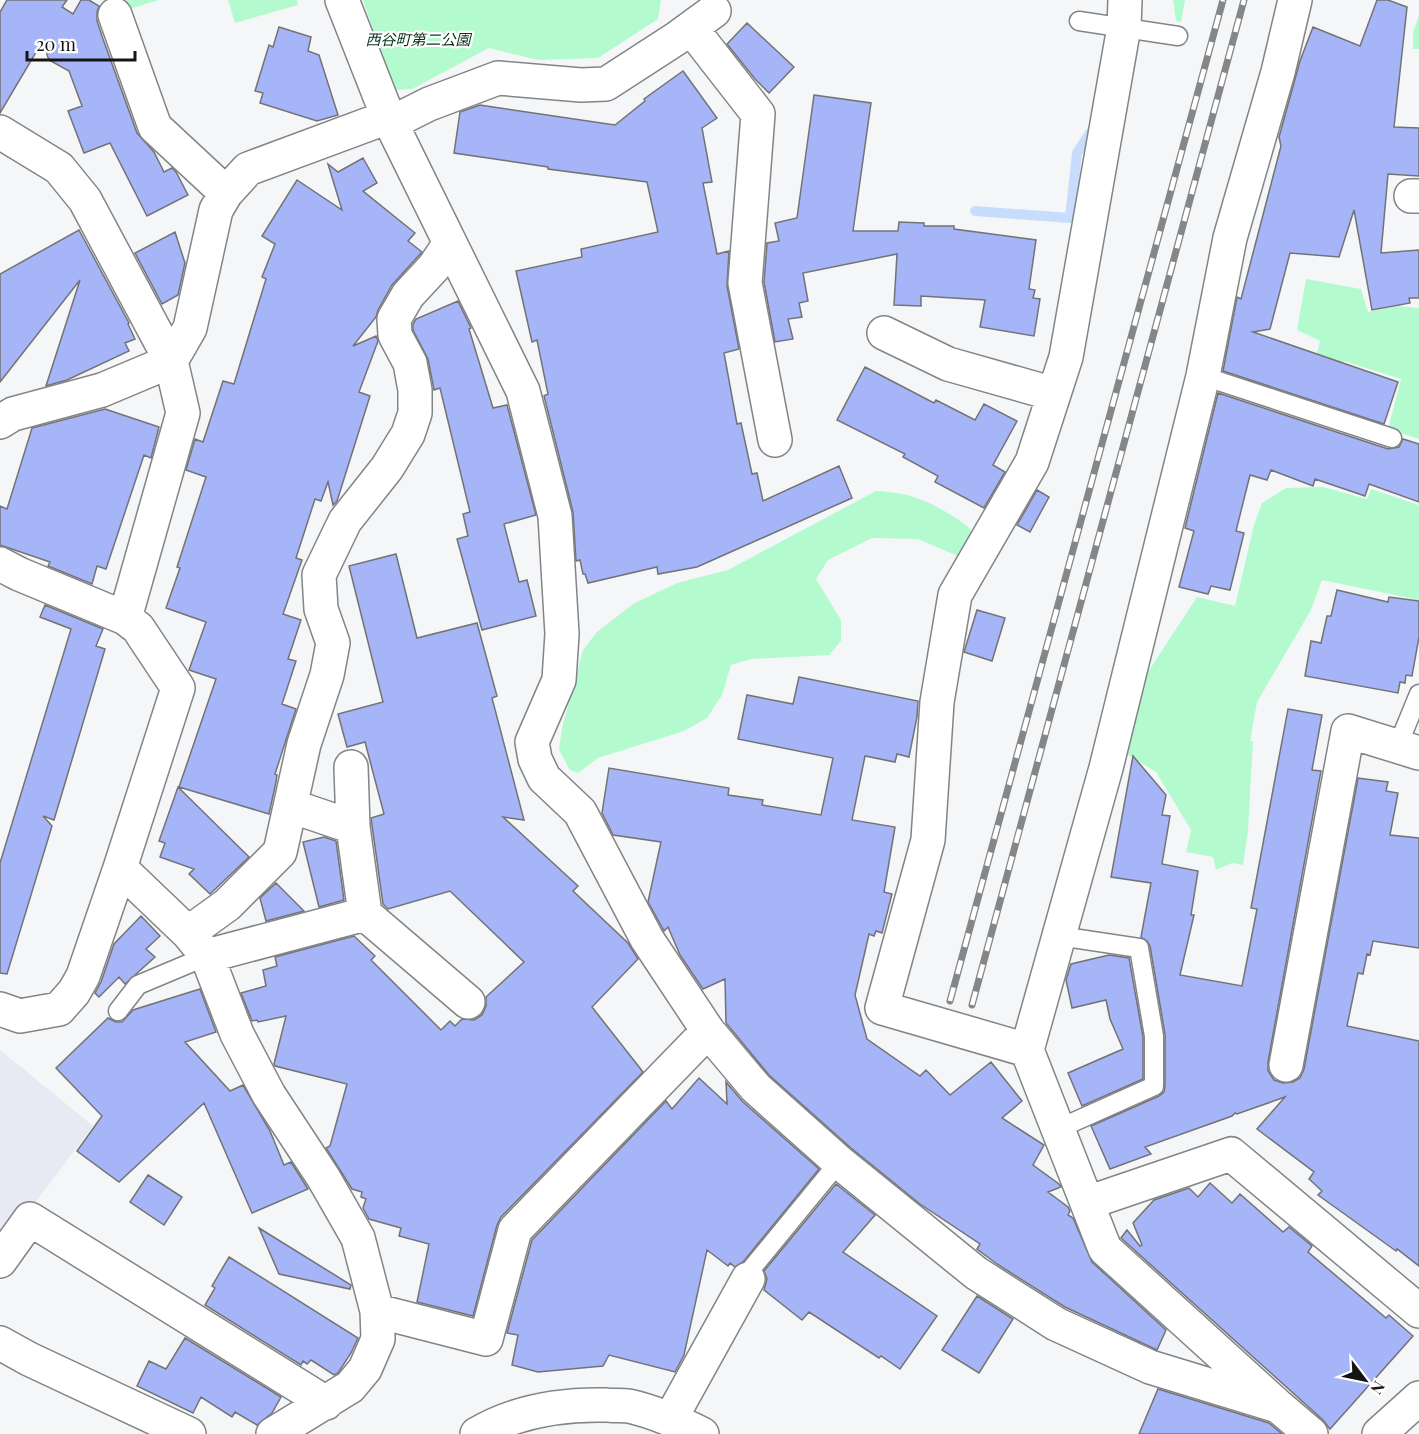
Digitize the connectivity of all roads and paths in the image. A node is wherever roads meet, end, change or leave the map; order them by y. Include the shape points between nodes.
1 (342, 0) edge
2 (1295, 0) edge
3 (114, 8) edge
4 (1125, 14) edge
5 (1079, 21) dead end
6 (1178, 36) dead end
7 (389, 120) junction
8 (0, 132) edge
9 (225, 193) junction
10 (450, 243) junction
11 (884, 333) dead end
12 (171, 361) junction
13 (1203, 376) junction
14 (1054, 394) junction
15 (0, 422) edge
16 (1392, 438) dead end
17 (775, 440) dead end
18 (0, 564) edge
19 (125, 618) junction
20 (1419, 694) edge
21 (1409, 749) edge
22 (351, 767) dead end
23 (291, 806) junction
24 (353, 827) junction
25 (120, 868) junction
26 (365, 914) junction
27 (1059, 936) junction
28 (197, 944) junction
29 (468, 1002) dead end
30 (0, 1009) edge
31 (118, 1011) dead end
32 (708, 1031) junction
33 (1027, 1050) junction
34 (1286, 1065) dead end
35 (1058, 1130) junction
36 (839, 1162) junction
37 (1087, 1203) junction
38 (0, 1261) edge
39 (748, 1279) joint
40 (377, 1311) junction
41 (1419, 1311) edge
42 (0, 1343) edge
43 (1419, 1398) edge
44 (326, 1403) junction
45 (1278, 1406) junction
46 (671, 1418) junction
47 (189, 1434) edge
48 (273, 1434) edge
49 (477, 1434) edge
50 (702, 1434) edge
51 (1311, 1434) edge
52 (1379, 1434) edge

1 - 7 street
2 - 13 street via 1230,238
3 - 9 street via 155,127
4 - 5 lane
4 - 6 lane
4 - 14 street via 1066,357
7 - 9 street via 248,169
7 - 10 street
7 - 17 street via 498,78 606,84 702,20 758,114 745,283
8 - 12 street via 59,168 85,200
9 - 12 street via 216,210 190,328
10 - 23 street via 394,319 395,335 410,363 415,390 415,413 408,434 345,521 320,575 321,609 333,643
10 - 32 street via 523,391 555,516 562,634 559,680 532,742 535,759 544,778 580,812 647,939
11 - 14 street via 948,364
12 - 15 street via 102,390 13,414
12 - 19 street via 183,413
13 - 16 lane
13 - 27 street via 1106,768
14 - 33 street via 1032,462 955,595 937,702 928,840 882,1008
18 - 19 street
19 - 25 street via 138,628 178,688
20 - 21 lane
21 - 34 street via 1348,731
22 - 24 street
23 - 24 street
23 - 28 street via 280,852 227,905
24 - 26 street
25 - 28 street
25 - 30 street via 74,993 59,1009 20,1016
26 - 28 street
26 - 29 street
27 - 33 street
27 - 35 lane via 1139,948 1154,1036 1154,1086
28 - 31 lane via 138,986
28 - 40 street via 269,1095 358,1238
32 - 36 street via 756,1088
32 - 40 street via 515,1230 486,1339
33 - 35 street
35 - 37 street
36 - 39 lane
36 - 45 street via 976,1273 1056,1324 1150,1367
37 - 41 street via 1231,1154
37 - 45 street via 1105,1249
38 - 44 street via 30,1219
39 - 46 street
40 - 44 street via 378,1339 365,1369 350,1388
42 - 47 street
43 - 52 street
44 - 48 street
45 - 51 street
46 - 49 street via 627,1406 583,1405 534,1411
46 - 50 street

